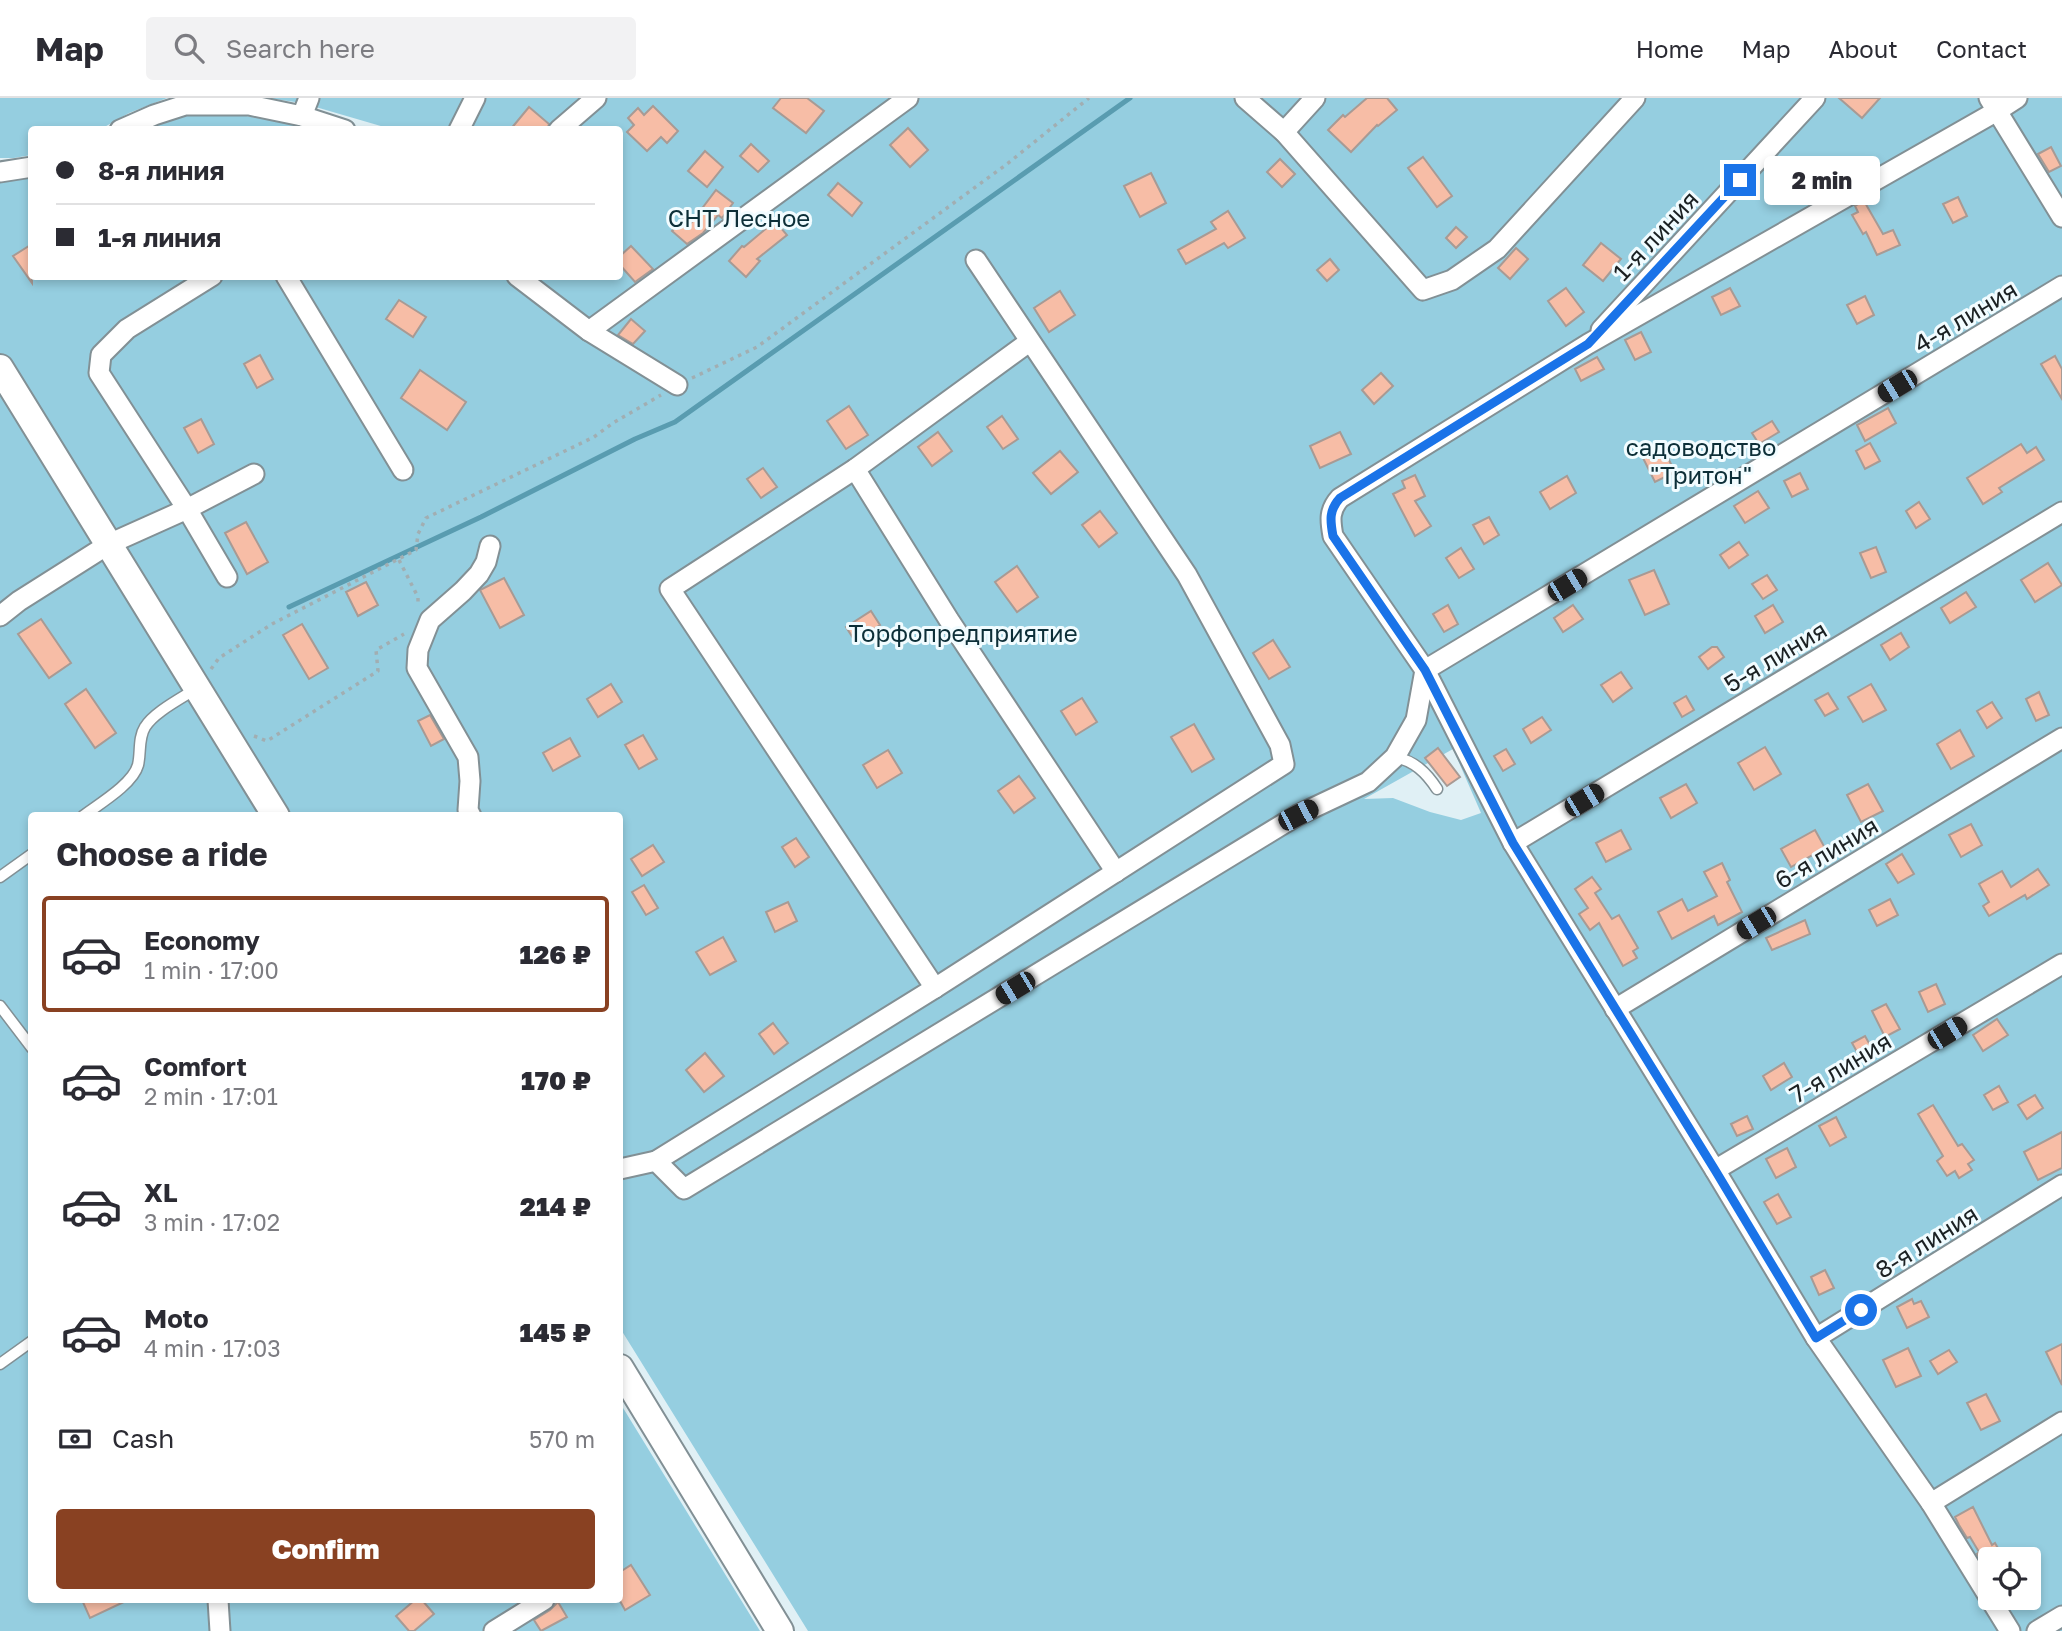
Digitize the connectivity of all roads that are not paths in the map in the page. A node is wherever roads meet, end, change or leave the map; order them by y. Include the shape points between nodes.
1 (475, 98) edge
2 (596, 98) edge
3 (908, 98) edge
4 (1245, 98) edge
5 (1315, 98) edge
6 (1635, 98) edge
7 (1815, 98) edge
8 (2017, 98) edge
9 (1993, 105) edge
10 (306, 107) edge
11 (129, 126) edge
12 (338, 126) edge
13 (461, 126) edge
14 (564, 126) edge
15 (1284, 132) junction
16 (28, 168) edge
17 (0, 172) edge
18 (2062, 217) edge
19 (976, 260) dead end
20 (206, 280) edge
21 (288, 280) edge
22 (522, 280) edge
23 (2062, 286) edge
24 (589, 331) junction
25 (1029, 342) junction
26 (1588, 344) junction
27 (0, 369) edge
28 (677, 385) road end
29 (855, 469) junction
30 (403, 470) dead end
31 (254, 474) dead end
32 (187, 509) junction
33 (2062, 512) edge
34 (108, 544) junction
35 (490, 545) dead end
36 (227, 577) dead end
37 (0, 616) edge
38 (1425, 670) junction
39 (202, 681) junction
40 (2062, 738) edge
41 (1395, 757) junction
42 (1437, 789) dead end
43 (88, 812) edge
44 (274, 812) edge
45 (466, 812) edge
46 (1513, 843) junction
47 (28, 857) edge
48 (1116, 872) junction
49 (0, 877) edge
50 (2062, 964) edge
51 (935, 988) junction
52 (0, 1006) edge
53 (1615, 1009) junction
54 (28, 1043) edge
55 (656, 1161) junction
56 (623, 1168) edge
57 (1715, 1170) junction
58 (2062, 1185) edge
59 (1816, 1338) junction
60 (28, 1344) edge
61 (0, 1364) edge
62 (623, 1373) edge
63 (2062, 1422) edge
64 (1931, 1503) junction
65 (218, 1603) edge
66 (539, 1603) edge
67 (2062, 1616) edge
68 (220, 1631) edge
69 (494, 1631) edge
70 (780, 1631) edge
71 (2010, 1631) edge
72 (2037, 1631) edge

1 - 13 street
2 - 14 street
3 - 24 street
4 - 15 street
5 - 15 street
6 - 15 street via 1497,249 1452,280 1423,290
7 - 26 street, 1-я линия
8 - 9 street
9 - 18 street
9 - 26 street
10 - 11 street via 185,105
10 - 12 street
16 - 17 street
19 - 25 street
20 - 32 street via 127,329 101,355 99,373
21 - 30 street
22 - 24 street
23 - 38 street, 4-я линия
24 - 28 street
25 - 29 street
25 - 48 street via 1187,575 1280,745 1284,764
26 - 38 street via 1334,504 1330,514 1333,536
27 - 34 main road
29 - 48 street
29 - 51 street via 670,589
31 - 32 street
32 - 34 street
32 - 36 street
33 - 46 street, 5-я линия
34 - 37 street
34 - 39 main road
35 - 45 street via 479,574 430,621 418,650 417,668 468,757
38 - 41 street via 1416,720
38 - 46 street
39 - 43 lane via 145,727 138,767 120,789
39 - 44 main road
40 - 53 street, 6-я линия
41 - 42 lane via 1419,767
41 - 55 street via 1368,782 1298,815 684,1189
46 - 53 street
47 - 49 lane
48 - 51 street
50 - 57 street, 7-я линия
51 - 55 street
52 - 54 lane
53 - 57 street
55 - 56 street
57 - 59 street
58 - 59 street, 8-я линия
59 - 64 street
60 - 61 lane
62 - 70 main road
63 - 64 street
64 - 71 street
65 - 68 street
66 - 69 street
67 - 72 street

